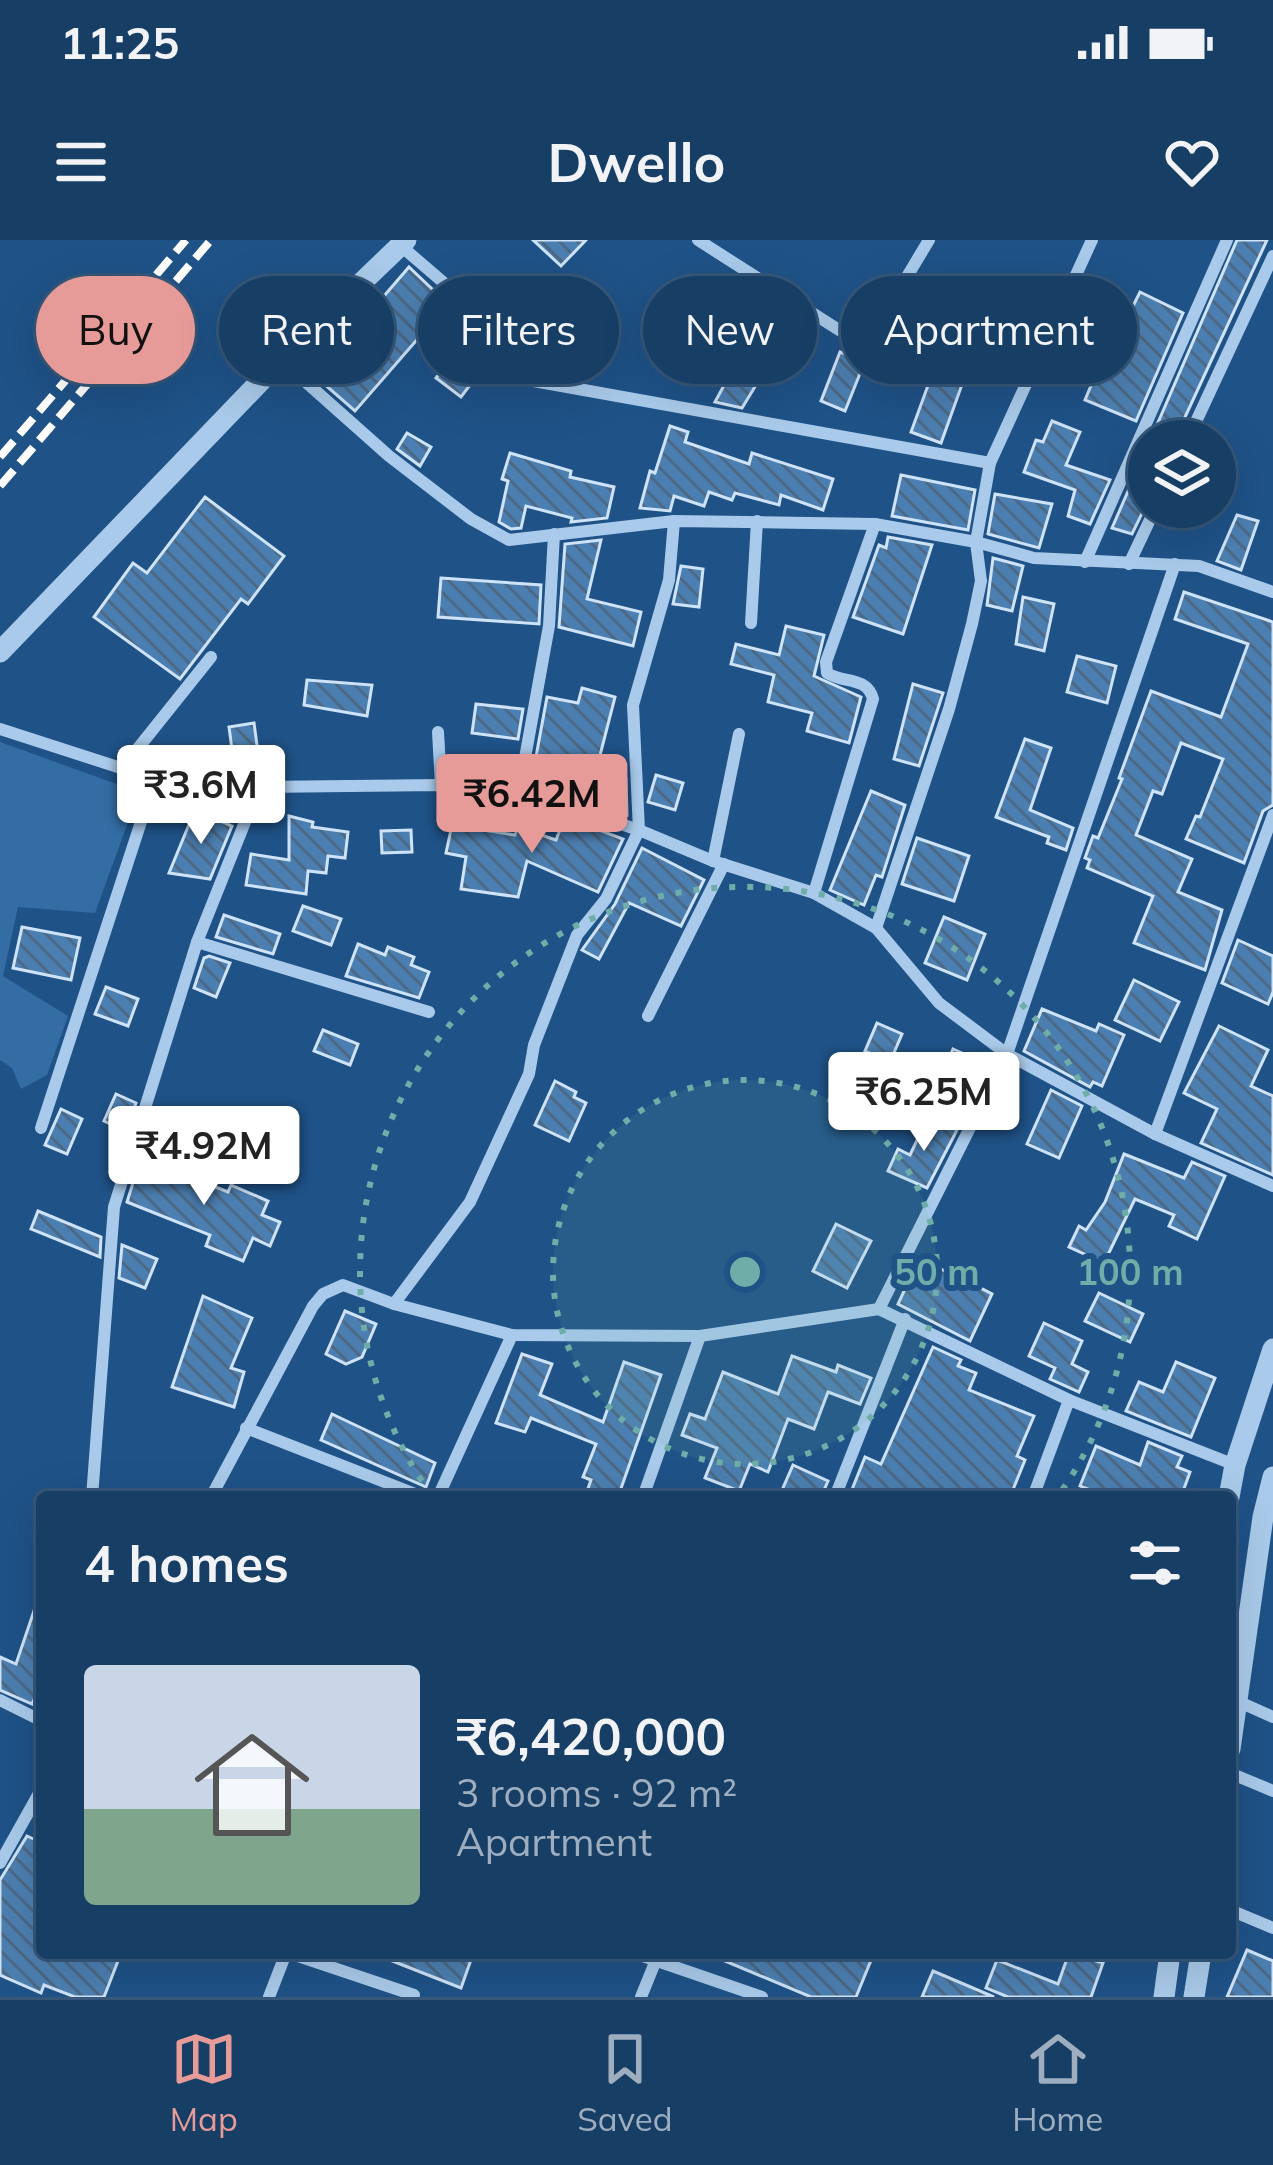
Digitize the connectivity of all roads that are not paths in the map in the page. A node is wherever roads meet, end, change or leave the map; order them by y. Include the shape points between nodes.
1 (698, 240) edge
2 (928, 240) edge
3 (1092, 240) edge
4 (1227, 240) edge
5 (403, 243) edge
6 (1273, 256) edge
7 (368, 276) edge
8 (257, 384) edge
9 (307, 384) edge
10 (1197, 420) edge
11 (990, 463) junction
12 (674, 521) junction
13 (757, 521) junction
14 (875, 524) junction
15 (1146, 528) edge
16 (554, 534) junction
17 (976, 542) junction
18 (1085, 562) junction
19 (1130, 564) junction
20 (1175, 564) junction
21 (1273, 592) edge
22 (752, 622) dead end
23 (0, 652) edge
24 (211, 657) dead end
25 (0, 729) edge
26 (438, 732) dead end
27 (739, 734) dead end
28 (123, 767) junction
29 (155, 779) junction
30 (441, 785) junction
31 (259, 787) junction
32 (520, 790) junction
33 (1273, 815) edge
34 (639, 830) junction
35 (718, 863) junction
36 (814, 893) junction
37 (876, 928) junction
38 (197, 942) junction
39 (429, 1012) dead end
40 (648, 1016) dead end
41 (1007, 1054) junction
42 (41, 1128) dead end
43 (1155, 1134) junction
44 (1273, 1186) edge
45 (394, 1304) junction
46 (879, 1309) junction
47 (905, 1319) junction
48 (512, 1335) junction
49 (700, 1336) junction
50 (1273, 1349) edge
51 (1069, 1400) junction
52 (246, 1428) junction
53 (1235, 1465) junction
54 (1272, 1487) edge
55 (92, 1491) edge
56 (214, 1491) edge
57 (408, 1491) edge
58 (441, 1491) edge
59 (645, 1491) edge
60 (837, 1491) edge
61 (1035, 1491) edge
62 (1230, 1491) edge
63 (0, 1700) edge
64 (1237, 1701) junction
65 (1236, 1708) edge
66 (1273, 1717) edge
67 (36, 1718) edge
68 (1236, 1776) edge
69 (1273, 1791) edge
70 (36, 1799) edge
71 (0, 1863) edge
72 (1236, 1913) edge
73 (1273, 1928) edge
74 (285, 1959) edge
75 (305, 1959) edge
76 (653, 1959) edge
77 (1168, 1959) edge
78 (1200, 1959) edge
79 (656, 1960) junction
80 (414, 1995) edge
81 (269, 1997) edge
82 (641, 1997) edge
83 (762, 1997) edge
84 (1164, 1997) edge
85 (1194, 1997) edge

1 - 2 street via 839,330 856,333 878,325
3 - 11 street
4 - 18 street
5 - 7 street
5 - 11 street via 451,289 500,363 528,380
6 - 10 street
8 - 23 street
9 - 16 street via 489,531 509,540
11 - 17 street
12 - 13 street
12 - 16 street
12 - 34 street via 669,580 633,705
13 - 14 street
13 - 22 street
14 - 17 street
14 - 36 street via 826,662 827,673 862,683 873,699
15 - 19 street
16 - 32 street via 549,626
17 - 18 street
17 - 37 street via 981,581 972,624
18 - 19 street
19 - 20 street
20 - 21 street
20 - 41 street
24 - 28 street
25 - 28 street
26 - 30 street
27 - 35 street
28 - 29 street
29 - 31 street
29 - 42 street
30 - 31 street
30 - 32 street
31 - 38 street
32 - 34 street
33 - 43 street
34 - 35 street
34 - 45 street via 606,899 577,935 529,1074 470,1202
35 - 36 street
35 - 40 street
36 - 37 street
37 - 41 street via 939,1003
38 - 39 street
38 - 55 street via 114,1208
41 - 43 street
41 - 46 street
43 - 44 street
45 - 48 street
45 - 52 street via 344,1286 322,1294
46 - 47 street
46 - 49 street
47 - 51 street
47 - 60 street
48 - 49 street
48 - 58 street
49 - 59 street
50 - 53 street
51 - 53 street
51 - 61 street
52 - 56 street
52 - 57 street
53 - 62 street
54 - 64 street
63 - 67 street
64 - 65 street
64 - 66 street
68 - 69 street
70 - 71 street
72 - 73 street
74 - 81 street
75 - 80 street
76 - 79 street
77 - 84 street
78 - 85 street
79 - 82 street
79 - 83 street

